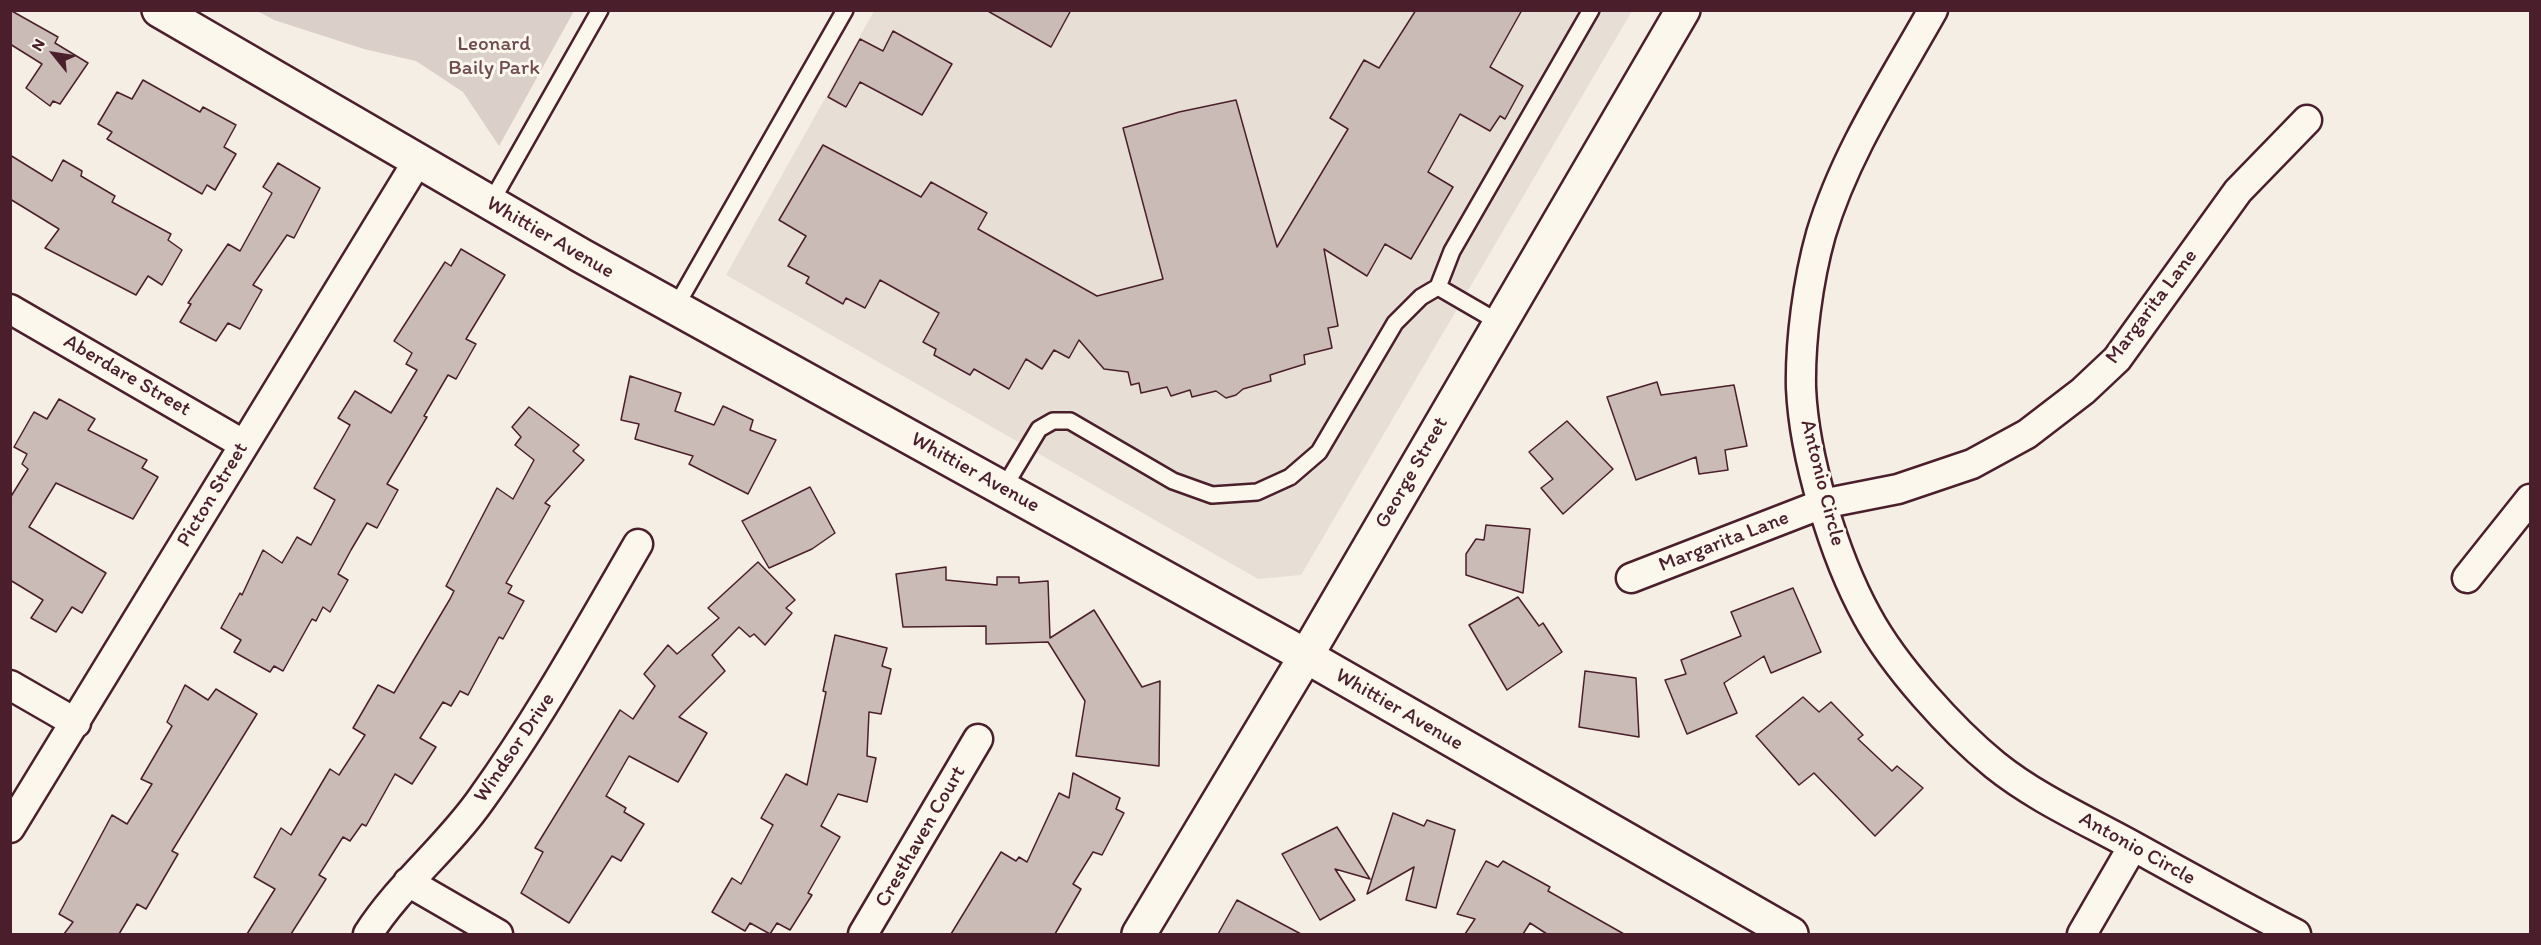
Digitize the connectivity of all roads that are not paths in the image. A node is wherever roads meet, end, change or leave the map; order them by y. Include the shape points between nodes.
1 (159, 10) edge
2 (600, 10) edge
3 (845, 10) edge
4 (1592, 10) edge
5 (1683, 10) edge
6 (1933, 10) edge
7 (2307, 120) dead end
8 (417, 162) junction
9 (490, 204) junction
10 (1438, 287) junction
11 (675, 308) junction
12 (10, 309) edge
13 (1500, 323) junction
14 (243, 444) junction
15 (1003, 489) junction
16 (2530, 499) edge
17 (1822, 504) junction
18 (638, 544) dead end
19 (1631, 578) dead end
20 (2467, 578) dead end
21 (1306, 656) junction
22 (10, 685) edge
23 (76, 723) junction
24 (978, 739) dead end
25 (10, 828) edge
26 (2133, 846) junction
27 (408, 882) junction
28 (368, 934) edge
29 (498, 934) edge
30 (863, 934) edge
31 (1139, 934) edge
32 (1791, 934) edge
33 (2082, 934) edge
34 (2296, 934) edge

1 - 8 street, Whittier Avenue
2 - 9 lane
3 - 11 lane
4 - 10 lane via 1452,251
5 - 13 street, George Street
6 - 17 street, Antonio Circle via 1851,154 1821,235 1806,311 1801,388
7 - 17 street, Margarita Lane via 2238,191 2117,359 2083,391 2027,434 1972,464 1898,489
8 - 9 street, Whittier Avenue
8 - 14 street, Picton Street
9 - 11 street, Whittier Avenue
10 - 13 lane
10 - 15 lane via 1421,297 1395,323 1318,452 1290,477 1257,492 1212,495 1173,481 1070,422 1053,421 1039,429
11 - 15 street, Whittier Avenue
12 - 14 street, Aberdare Street
13 - 21 street, George Street
14 - 23 street, Picton Street
15 - 21 street, Whittier Avenue
16 - 20 street
17 - 19 street, Margarita Lane
17 - 26 street, Antonio Circle via 1839,556 1867,617 1913,682 1996,765 2042,798
18 - 27 street, Windsor Drive via 536,720 445,846
21 - 31 street, George Street
21 - 32 street, Whittier Avenue
22 - 23 street
23 - 25 street, Picton Street
24 - 30 street, Cresthaven Court
26 - 33 street
26 - 34 street, Antonio Circle
27 - 28 street, Windsor Drive
27 - 29 street

